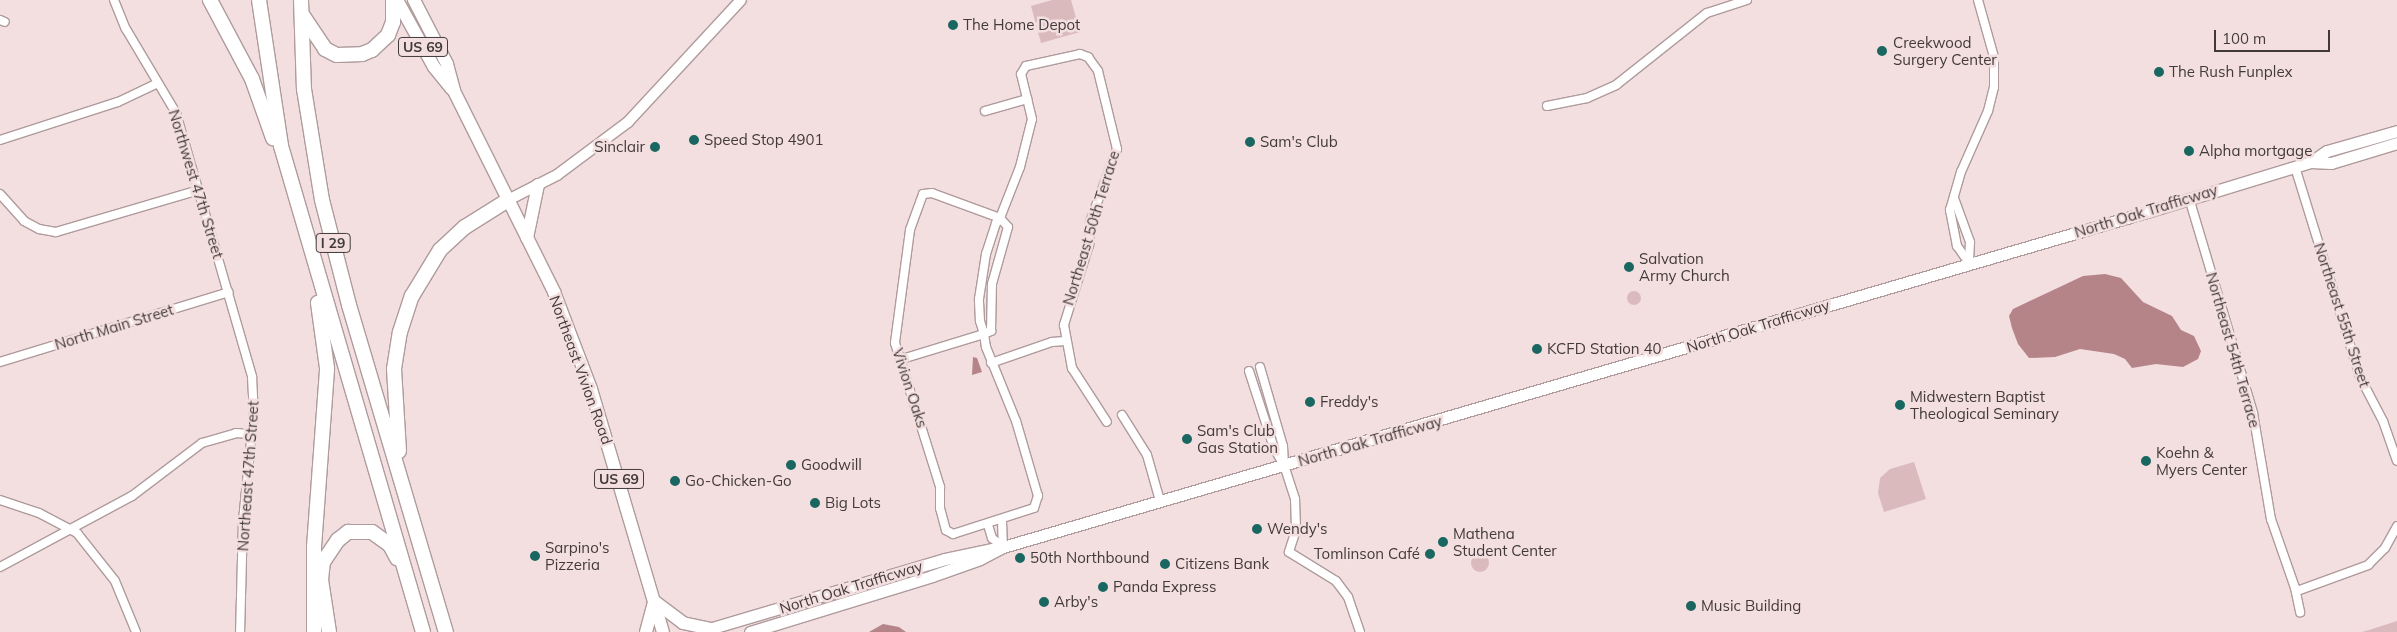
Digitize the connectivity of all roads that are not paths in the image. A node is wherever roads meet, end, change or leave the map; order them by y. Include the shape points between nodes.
1 (114, 0) edge
2 (210, 0) edge
3 (259, 0) edge
4 (393, 0) edge
5 (397, 0) edge
6 (414, 0) edge
7 (741, 0) edge
8 (1747, 0) edge
9 (1978, 0) edge
10 (302, 7) edge
11 (158, 83) junction
12 (454, 91) junction
13 (1027, 99) junction
14 (1547, 106) dead end
15 (985, 111) dead end
16 (2397, 131) edge
17 (0, 140) edge
18 (2397, 144) edge
19 (2311, 162) junction
20 (2295, 167) junction
21 (538, 185) junction
22 (199, 190) junction
23 (0, 194) edge
24 (294, 194) junction
25 (1954, 198) junction
26 (2189, 198) junction
27 (508, 200) junction
28 (1000, 218) junction
29 (527, 238) junction
30 (1969, 263) junction
31 (318, 278) junction
32 (228, 292) junction
33 (984, 334) junction
34 (1065, 341) junction
35 (902, 359) junction
36 (0, 362) edge
37 (991, 363) junction
38 (1260, 368) dead end
39 (1249, 371) dead end
40 (1122, 415) dead end
41 (1107, 422) dead end
42 (252, 434) junction
43 (2394, 446) edge
44 (2397, 461) edge
45 (1284, 465) junction
46 (401, 479) junction
47 (0, 500) edge
48 (1160, 502) junction
49 (1002, 520) junction
50 (57, 522) junction
51 (80, 523) junction
52 (988, 525) junction
53 (2397, 526) edge
54 (69, 528) junction
55 (79, 535) junction
56 (56, 536) junction
57 (1003, 547) junction
58 (0, 567) edge
59 (408, 578) junction
60 (2295, 588) junction
61 (654, 600) junction
62 (2300, 612) dead end
63 (706, 630) edge
64 (136, 632) edge
65 (240, 632) edge
66 (314, 632) edge
67 (329, 632) edge
68 (423, 632) edge
69 (446, 632) edge
70 (646, 632) edge
71 (663, 632) edge
72 (750, 632) edge
73 (1360, 632) edge

1 - 11 street, Northwest 47th Street via 126,29
2 - 24 highway via 252,79
3 - 24 highway, I 29 via 281,146
4 - 10 highway via 388,35 372,50 350,56 325,49
5 - 12 main road, US 69 via 434,67
6 - 12 main road, US 69 via 447,64
7 - 21 street via 628,122 591,153
8 - 14 street via 1707,12 1616,85 1587,98
9 - 25 street via 1994,57 1994,88
10 - 46 highway, I 29 via 304,89 322,200 349,305
11 - 17 street via 118,102
11 - 22 street, Northwest 47th Street via 176,113
12 - 27 main road, US 69
13 - 15 street
13 - 28 street via 1032,119 1020,167
13 - 34 street, Northeast 50th Terrace via 1021,74 1026,66 1080,54 1088,57 1098,72 1117,148 1090,222 1089,245 1064,325
16 - 19 main road, North Oak Trafficway via 2327,151
18 - 19 main road, North Oak Trafficway via 2331,163
19 - 20 main road, North Oak Trafficway
20 - 26 main road, North Oak Trafficway
20 - 43 street, Northeast 55th Street via 2360,377
21 - 27 street
21 - 29 main road
22 - 23 street via 56,232 39,229 24,221
22 - 32 street, Northwest 47th Street
24 - 31 highway, I 29
25 - 30 street via 1970,242
25 - 30 street via 1950,210 1957,246
26 - 30 main road, North Oak Trafficway
26 - 60 street, Northeast 54th Terrace via 2253,413 2272,519
27 - 29 main road, Northeast Vivion Road / US 69
27 - 46 highway via 465,227 440,250 419,282 407,310 394,369
28 - 33 street via 986,254 979,299
28 - 33 street via 1008,227 992,284 993,324 991,331
28 - 35 street, Vivion Oaks via 932,193 923,194 910,230 895,343
29 - 61 main road, Northeast Vivion Road / US 69 via 554,292 591,389
30 - 45 main road, North Oak Trafficway
31 - 59 highway, I 29
31 - 66 highway via 327,368 314,547
32 - 36 street, North Main Street
32 - 42 street, Northeast 47th Street via 252,377
33 - 35 street
33 - 37 street
34 - 37 street via 1052,342
34 - 41 street, Northeast 50th Terrace via 1072,368
35 - 52 street, Vivion Oaks via 940,487 940,508 946,530 953,534
37 - 49 street via 1016,421 1038,496 1034,508
38 - 45 street via 1283,446
39 - 45 street via 1274,448
40 - 48 street via 1147,455
42 - 51 street via 229,435 202,443 148,486
42 - 65 street, Northeast 47th Street via 243,520
43 - 44 street, Northeast 55th Street
45 - 48 main road, North Oak Trafficway
45 - 73 street via 1297,516 1289,552 1336,581 1348,597
46 - 69 highway, I 29
47 - 50 street
48 - 57 main road, North Oak Trafficway
49 - 52 street
49 - 57 street
50 - 54 street
50 - 56 street
51 - 54 street
51 - 55 street
52 - 57 street via 992,538
53 - 60 street via 2385,548 2368,565 2297,591
54 - 55 street
54 - 56 street
55 - 64 street via 114,581
56 - 58 street
57 - 63 main road, North Oak Trafficway via 978,549
57 - 72 main road, North Oak Trafficway via 932,576
59 - 67 highway via 390,545 372,532 348,532 338,540 323,562 321,580
59 - 68 highway, I 29
60 - 62 street, Northeast 54th Terrace
61 - 63 main road via 683,623
61 - 70 main road
61 - 71 main road, Northeast Vivion Road / US 69

